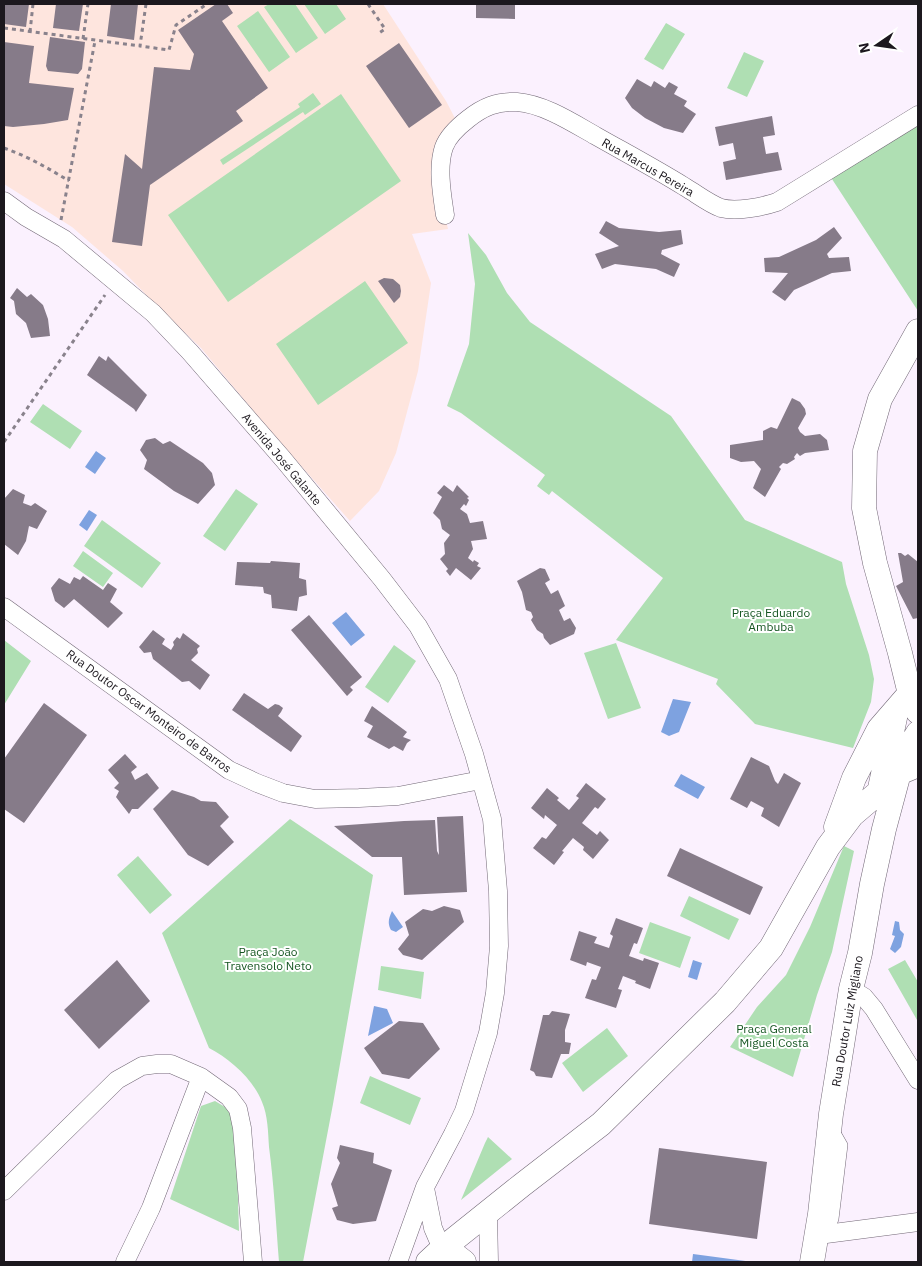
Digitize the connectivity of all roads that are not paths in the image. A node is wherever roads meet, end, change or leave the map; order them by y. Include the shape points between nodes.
1 (918, 115) edge
2 (4, 201) edge
3 (445, 215) dead end
4 (918, 332) edge
5 (4, 607) edge
6 (908, 652) edge
7 (912, 696) edge
8 (918, 733) edge
9 (909, 769) edge
10 (481, 780) junction
11 (879, 792) junction
12 (884, 830) junction
13 (828, 847) junction
14 (852, 989) junction
15 (201, 1077) junction
16 (918, 1080) edge
17 (425, 1187) junction
18 (4, 1191) edge
19 (488, 1213) junction
20 (918, 1222) edge
21 (820, 1228) junction
22 (435, 1256) edge
23 (125, 1262) edge
24 (253, 1262) edge
25 (398, 1262) edge
26 (464, 1262) edge
27 (489, 1262) edge
28 (812, 1262) edge
29 (824, 1262) edge

1 - 3 street, Rua Marcus Pereira via 777,202 745,209 722,208 705,200 549,111 518,102 496,104 483,108 458,126 444,147 441,183
2 - 10 street, Avenida José Galante via 26,218 64,239 153,313 240,408 382,579 418,626 448,679
4 - 6 main road via 880,399 866,451 864,508 893,626
5 - 10 street, Rua Doutor Oscar Monteiro de Barros via 229,770 283,793 315,799 398,796
6 - 7 main road, Rua Doutor Luiz Migliano
6 - 7 main road
7 - 11 main road, Rua Doutor Luiz Migliano
7 - 13 main road via 879,729 854,778
8 - 9 main road, Rua Doutor Luiz Migliano via 911,744
9 - 11 main road
9 - 12 main road, Rua Doutor Luiz Migliano
10 - 17 street, Avenida José Galante via 492,819 498,892 495,993 488,1033 464,1111
11 - 12 main road, Rua Doutor Luiz Migliano
11 - 13 main road via 852,814
12 - 14 main road, Rua Doutor Luiz Migliano
13 - 19 main road via 771,948 725,1002 601,1124
14 - 16 street via 874,1009
14 - 21 main road, Rua Doutor Luiz Migliano via 830,1123
15 - 18 street via 171,1064 157,1064 142,1066 117,1080
15 - 23 street via 151,1208
15 - 24 street via 229,1097 238,1109
17 - 22 street
17 - 25 street, Avenida José Galante
19 - 22 main road
19 - 27 street
20 - 21 street
21 - 28 main road, Rua Doutor Luiz Migliano
21 - 29 main road, Rua Doutor Luiz Migliano
22 - 26 main road via 455,1255

